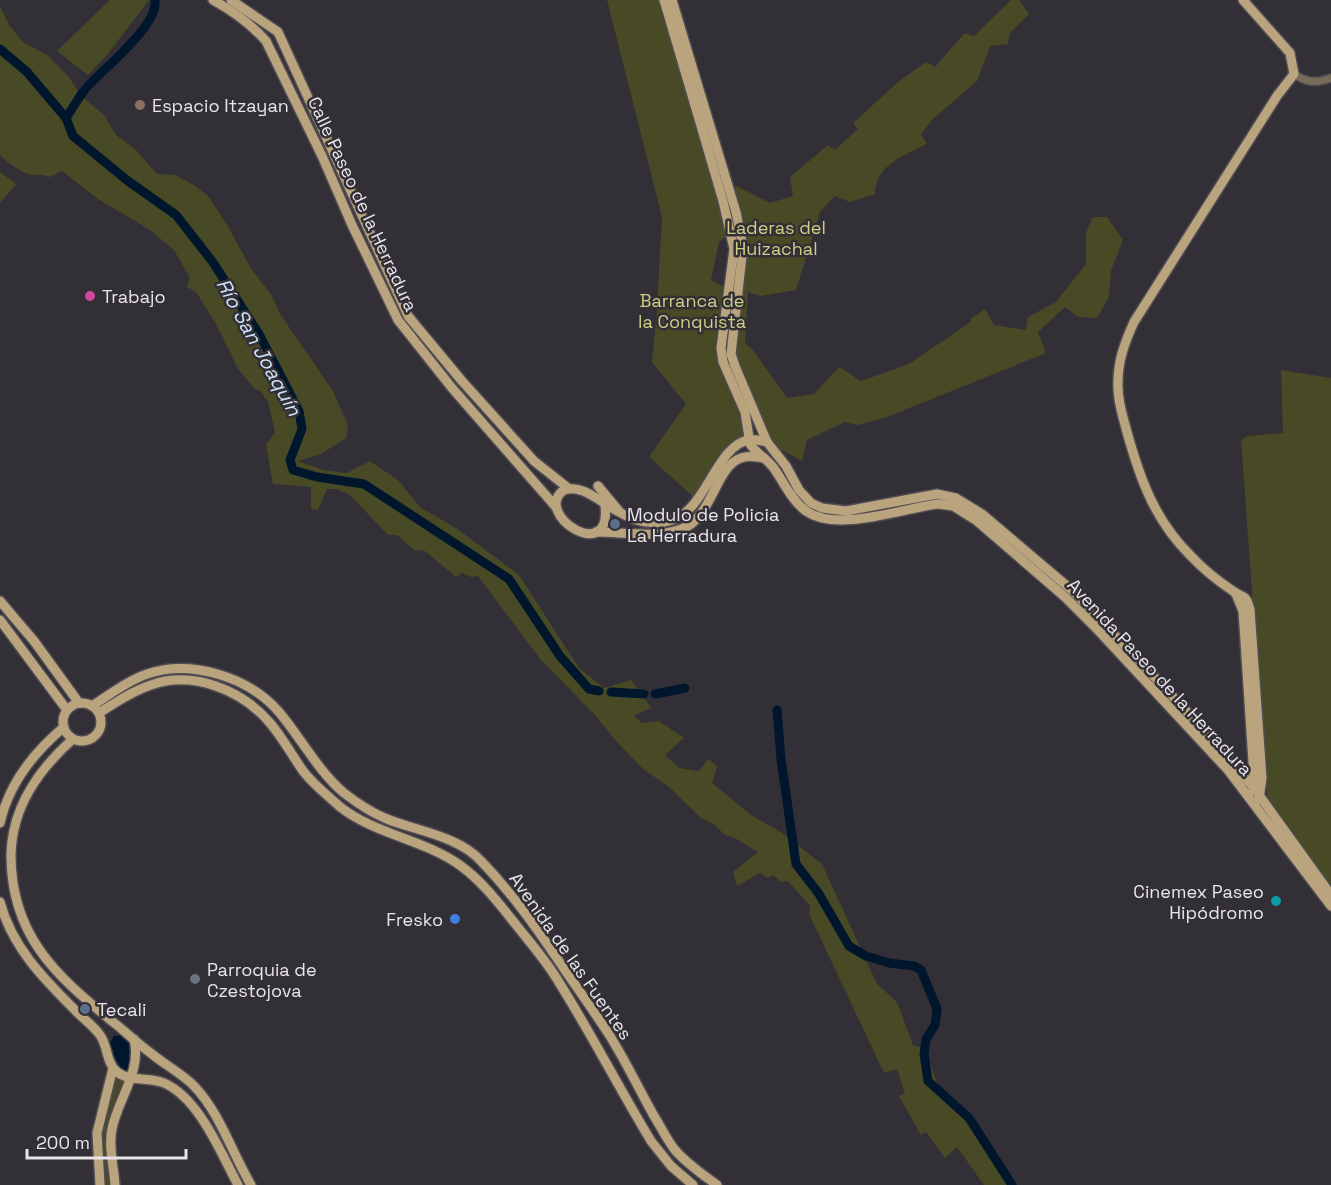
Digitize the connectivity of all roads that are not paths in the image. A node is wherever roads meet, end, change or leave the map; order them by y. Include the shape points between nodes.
1 (213, 0) edge
2 (231, 0) edge
3 (664, 0) edge
4 (672, 0) edge
5 (1243, 0) edge
6 (287, 50) junction
7 (272, 51) junction
8 (1294, 74) junction
9 (1331, 78) edge
10 (452, 388) junction
11 (484, 407) junction
12 (760, 424) junction
13 (748, 426) junction
14 (749, 440) junction
15 (767, 442) junction
16 (764, 458) junction
17 (598, 486) dead end
18 (568, 488) junction
19 (606, 506) junction
20 (556, 507) junction
21 (626, 517) junction
22 (595, 532) junction
23 (629, 532) junction
24 (1022, 554) junction
25 (1235, 593) junction
26 (0, 601) edge
27 (0, 621) edge
28 (79, 703) junction
29 (92, 706) junction
30 (67, 710) junction
31 (99, 713) junction
32 (64, 727) junction
33 (73, 739) junction
34 (332, 780) junction
35 (1254, 788) junction
36 (321, 790) junction
37 (344, 793) junction
38 (1260, 796) junction
39 (1252, 802) junction
40 (339, 805) junction
41 (0, 823) edge
42 (1331, 895) edge
43 (0, 902) edge
44 (1331, 906) edge
45 (566, 971) junction
46 (556, 977) junction
47 (134, 1038) junction
48 (113, 1068) junction
49 (130, 1079) junction
50 (100, 1185) edge
51 (115, 1185) edge
52 (237, 1185) edge
53 (251, 1185) edge
54 (693, 1185) edge
55 (717, 1185) edge

1 - 7 main road, Calle Paseo de la Herradura via 256,30
2 - 6 main road, Calle Paseo de la Herradura via 278,32
3 - 13 main road via 731,233 734,249 723,362
4 - 12 main road, Avenida Paseo de la Herradura via 736,212 743,246 731,354
5 - 8 main road via 1290,53
6 - 7 main road
6 - 11 main road, Calle Paseo de la Herradura via 408,316
7 - 10 main road, Calle Paseo de la Herradura via 398,320
8 - 9 street via 1305,82
8 - 25 main road via 1134,322 1122,349 1118,377 1119,403 1149,498 1175,540
10 - 11 main road
10 - 20 main road, Calle Paseo de la Herradura
11 - 18 main road, Calle Paseo de la Herradura via 534,461
12 - 13 main road
12 - 15 main road, Avenida Paseo de la Herradura
13 - 14 main road
14 - 15 main road
14 - 16 main road, Avenida Paseo de la Herradura
14 - 21 main road via 723,460 685,513 658,522
15 - 24 main road, Avenida Paseo de la Herradura via 810,503 846,511 936,494 956,498 982,514
16 - 23 main road via 739,458 729,466 700,516 688,525 662,533
16 - 24 main road, Avenida Paseo de la Herradura via 796,501 818,517 846,520 926,505 953,506
17 - 21 main road
18 - 19 main road via 590,494
18 - 20 main road via 558,495
19 - 21 main road
19 - 22 main road via 603,526
20 - 22 main road via 573,529 587,534
21 - 23 main road
22 - 23 main road
24 - 35 main road, Avenida Paseo de la Herradura via 1082,600
24 - 39 main road, Avenida Paseo de la Herradura via 1198,736
25 - 35 main road via 1243,611
25 - 38 main road via 1244,597 1250,610
26 - 28 main road
27 - 30 main road
28 - 29 main road
28 - 30 main road
29 - 31 main road
29 - 34 main road, Avenida de las Fuentes via 146,674 177,670 220,674 244,683 277,709
30 - 32 main road
31 - 33 main road via 96,736 82,742
31 - 36 main road, Avenida de las Fuentes via 163,682 195,681 220,687 244,699 263,716
32 - 33 main road
32 - 41 main road via 46,742 20,775
33 - 47 main road via 42,770 24,799 12,843 12,885 32,940 52,966 86,1001
34 - 36 main road via 329,789
34 - 37 main road, Avenida de las Fuentes
35 - 38 main road, Avenida Paseo de la Herradura
35 - 39 main road
36 - 40 main road, Avenida de las Fuentes
37 - 40 main road via 339,797
37 - 45 main road, Avenida de las Fuentes via 387,819 426,830 479,858
38 - 39 main road
38 - 42 main road, Avenida Paseo de la Herradura
39 - 44 main road, Avenida Paseo de la Herradura
40 - 46 main road, Avenida de las Fuentes via 369,824 436,852 468,872 501,906
43 - 48 main road via 14,938 27,958 99,1034
45 - 46 main road via 556,970
45 - 55 main road, Avenida de las Fuentes via 611,1038 668,1141 690,1166
46 - 54 main road, Avenida de las Fuentes via 651,1141
47 - 49 main road via 136,1057
47 - 53 main road via 197,1089 228,1137
48 - 49 main road
48 - 50 main road via 97,1133
49 - 51 main road via 111,1132
49 - 52 main road via 158,1080 179,1093 206,1126

